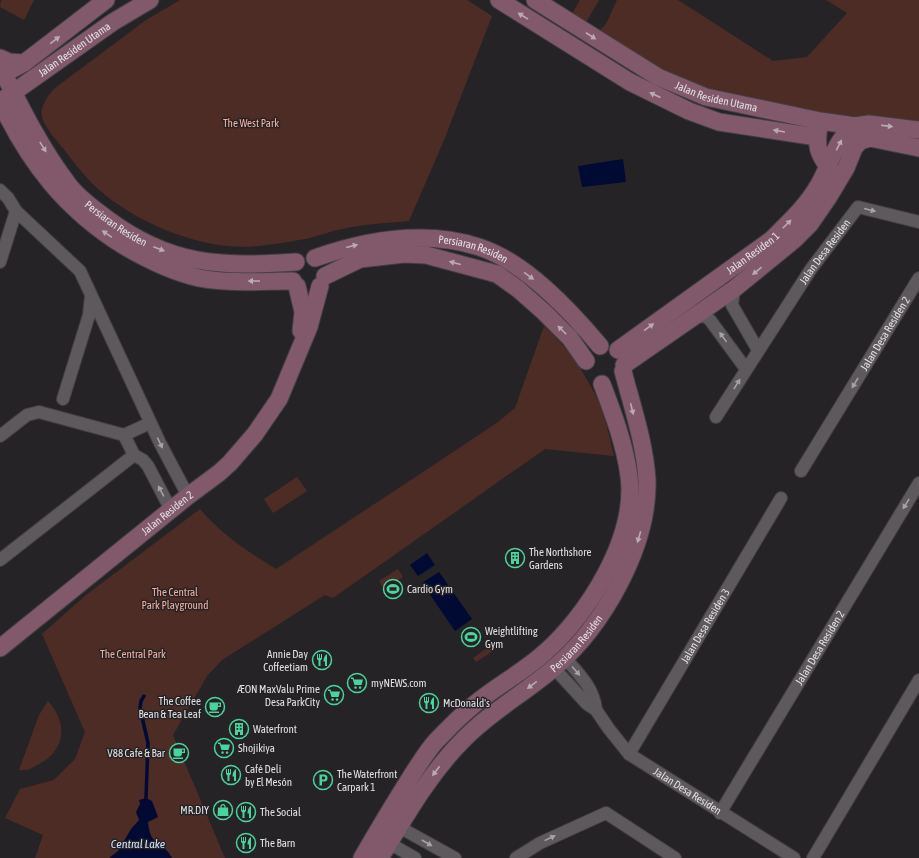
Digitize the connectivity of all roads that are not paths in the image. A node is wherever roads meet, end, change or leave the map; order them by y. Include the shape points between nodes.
1 (106, 0) edge
2 (150, 0) edge
3 (499, 0) edge
4 (535, 0) edge
5 (1, 69) edge
6 (42, 73) junction
7 (4, 99) edge
8 (25, 112) junction
9 (0, 122) edge
10 (818, 129) junction
11 (919, 130) edge
12 (858, 133) junction
13 (18, 134) junction
14 (895, 142) junction
15 (919, 148) edge
16 (829, 168) junction
17 (846, 168) junction
18 (0, 190) edge
19 (16, 211) junction
20 (919, 222) edge
21 (315, 258) junction
22 (0, 262) edge
23 (296, 262) junction
24 (919, 278) edge
25 (322, 281) junction
26 (295, 284) junction
27 (734, 289) junction
28 (91, 294) junction
29 (694, 316) junction
30 (600, 346) junction
31 (300, 349) junction
32 (758, 350) junction
33 (586, 361) junction
34 (622, 362) junction
35 (746, 369) junction
36 (602, 384) junction
37 (63, 399) dead end
38 (716, 417) dead end
39 (150, 423) junction
40 (124, 435) junction
41 (0, 436) edge
42 (134, 455) junction
43 (802, 471) dead end
44 (919, 483) edge
45 (188, 496) junction
46 (781, 498) dead end
47 (171, 510) junction
48 (0, 560) edge
49 (0, 648) edge
50 (560, 663) junction
51 (919, 680) edge
52 (629, 754) junction
53 (720, 813) junction
54 (399, 827) junction
55 (390, 843) junction
56 (448, 857) edge
57 (362, 858) edge
58 (380, 858) edge
59 (415, 858) edge
60 (516, 858) edge
61 (675, 858) edge
62 (794, 858) edge
63 (813, 858) edge

5 -> 1 street, Jalan Residen Utama via 24,63
2 - 6 street, Jalan Residen Utama via 113,22
10 -> 3 street, Jalan Residen Utama via 719,122 688,112 630,82
4 -> 10 street, Jalan Residen Utama via 658,77 706,97
5 - 7 street, Persiaran Residen
6 - 7 street, Jalan Residen Utama
6 - 8 street
7 - 8 street, Persiaran Residen
7 - 13 street, Persiaran Residen
8 -> 23 street, Persiaran Residen via 41,145 68,185 98,212 136,238 157,248 200,261 248,265
9 - 13 street
10 - 12 street, Jalan Residen Utama
10 - 16 street via 817,149
12 -> 11 street, Jalan Residen Utama via 869,124
12 - 14 street, Jalan Residen Utama via 870,138
16 -> 12 street, Jalan Residen 1 via 844,135
12 - 17 street, Jalan Residen 1
26 -> 13 street, Persiaran Residen via 199,278 139,255 100,230 67,202 39,169
14 - 15 street, Jalan Residen Utama
14 - 17 street via 863,153
34 -> 16 street, Jalan Residen 1 via 771,240 808,201
17 -> 27 street, Jalan Residen 1 via 810,224
18 - 19 street
19 - 22 street
19 - 28 street via 80,271
32 -> 20 street, Jalan Desa Residen via 811,269 858,207
21 - 23 street via 302,258
21 - 25 street via 323,266
21 -> 30 street, Persiaran Residen via 369,242 404,239 463,242 480,247 505,259 534,280 566,309
23 - 26 street via 292,271
24 -> 43 street, Jalan Desa Residen 2
25 - 26 street via 309,290
25 - 31 street, Jalan Residen 2
33 -> 25 street, Persiaran Residen via 570,338 544,312 497,274 426,255 404,254 360,259
26 - 31 street, Jalan Residen 2 via 303,312
27 - 29 street, Jalan Residen 1
27 - 32 street via 732,305
28 - 37 street via 89,315
28 - 39 street
29 - 34 street, Jalan Residen 1
35 -> 29 street via 712,322 705,316
30 - 33 street via 591,352
30 - 34 street via 612,347
31 - 45 street, Jalan Residen 2 via 279,399 255,434 219,473
32 - 35 street, Jalan Desa Residen
33 - 36 street via 591,378
34 - 36 street via 615,381
34 -> 50 street, Persiaran Residen via 645,460 645,513 638,541 627,567 602,613 589,632
38 -> 35 street, Jalan Desa Residen
36 - 57 street, Persiaran Residen via 626,460 629,493 621,537 601,583 587,607 555,643 469,708 430,747
39 - 40 street
39 -> 45 street
40 - 41 street via 39,412 27,415
40 - 42 street
47 -> 42 street via 148,466
42 - 48 street
44 -> 53 street, Jalan Desa Residen 2
45 - 47 street, Jalan Residen 2
46 - 52 street, Jalan Desa Residen 3
47 - 49 street, Jalan Residen 2
50 - 52 street, Jalan Desa Residen via 586,683 595,698 596,710
50 -> 54 street, Persiaran Residen via 496,710 464,739 434,774
51 - 63 street
52 - 53 street, Jalan Desa Residen
53 - 62 street, Jalan Desa Residen
54 - 55 street, Persiaran Residen
54 -> 56 street
55 - 58 street, Persiaran Residen
55 - 59 street
60 -> 61 street via 540,843 606,813

